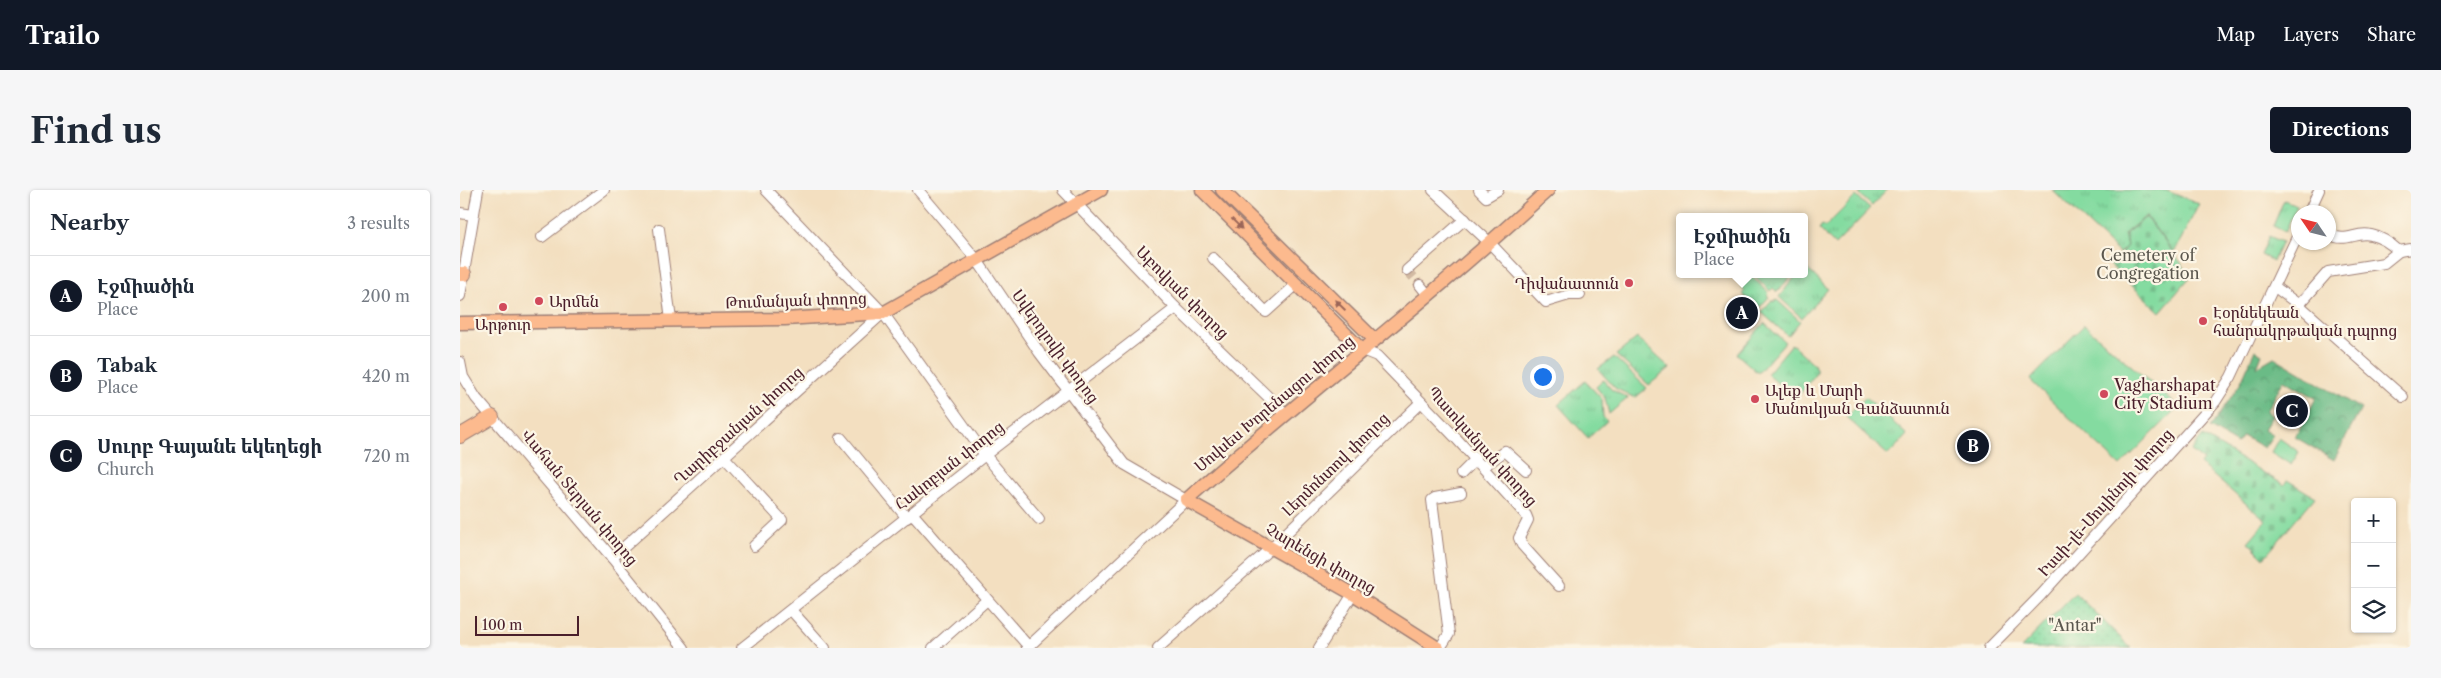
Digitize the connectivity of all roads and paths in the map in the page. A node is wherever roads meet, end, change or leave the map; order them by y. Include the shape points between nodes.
1 (478, 190) edge
2 (604, 190) edge
3 (766, 190) edge
4 (918, 190) edge
5 (1063, 190) edge
6 (1101, 190) edge
7 (1202, 190) edge
8 (1222, 190) edge
9 (1432, 190) edge
10 (1479, 190) edge
11 (1498, 190) edge
12 (2319, 190) edge
13 (1540, 193) edge
14 (1075, 205) junction
15 (2312, 205) edge
16 (460, 213) edge
17 (474, 215) junction
18 (1465, 219) junction
19 (658, 229) dead end
20 (542, 237) dead end
21 (2336, 238) edge
22 (1489, 242) junction
23 (2411, 249) edge
24 (2291, 250) edge
25 (2399, 250) junction
26 (1213, 258) dead end
27 (977, 260) junction
28 (1407, 270) dead end
29 (462, 274) edge
30 (1297, 284) junction
31 (2275, 287) junction
32 (1580, 295) dead end
33 (460, 296) edge
34 (2299, 305) junction
35 (1176, 308) junction
36 (882, 313) junction
37 (671, 320) junction
38 (460, 323) edge
39 (1374, 339) junction
40 (1362, 350) junction
41 (1376, 356) junction
42 (460, 362) edge
43 (1069, 391) junction
44 (2403, 398) dead end
45 (1421, 402) junction
46 (1285, 413) junction
47 (492, 417) junction
48 (460, 436) edge
49 (840, 438) dead end
50 (985, 455) junction
51 (725, 458) junction
52 (1476, 459) junction
53 (1483, 467) junction
54 (1526, 470) dead end
55 (1461, 474) dead end
56 (1461, 494) dead end
57 (1186, 500) junction
58 (909, 515) junction
59 (1039, 519) dead end
60 (754, 546) dead end
61 (1271, 548) junction
62 (612, 558) junction
63 (1559, 586) dead end
64 (1353, 594) junction
65 (988, 600) junction
66 (791, 610) junction
67 (1028, 647) edge
68 (684, 648) edge
69 (742, 648) edge
70 (825, 648) edge
71 (933, 648) edge
72 (1158, 648) edge
73 (1318, 648) edge
74 (1439, 648) edge
75 (1989, 648) edge

1 - 17 street
2 - 20 street
3 - 36 street
4 - 27 street, Սվերդլովի փողոց
5 - 14 street, Աբովյան փողոց
6 - 14 main road, Թումանյան փողոց
7 -> 30 main road, Պատկանյան փողոց
39 -> 8 main road
9 - 18 street
10 - 11 street via 1486,197
12 - 15 street
13 - 22 main road, Մովսես Խորենացու փողոց
14 - 27 main road, Թումանյան փողոց
14 - 35 street, Աբովյան փողոց
16 - 17 street
17 - 29 street
18 - 22 street
18 - 28 street
19 - 37 street
21 - 25 street via 2370,234
22 - 32 street via 1546,302
22 - 39 main road, Մովսես Խորենացու փողոց via 1424,290
23 - 25 street
24 - 31 street, Իսսի-լե-Մուլինոյի փողոց
25 - 34 street via 2384,263 2328,272
26 - 30 street via 1266,312
27 - 36 main road, Թումանյան փողոց
27 - 43 street, Սվերդլովի փողոց
29 - 33 street
30 - 40 main road, Պատկանյան փողոց
31 - 34 street
31 - 75 street, Իսսի-լե-Մուլինոյի փողոց via 2231,377 2215,402
34 - 44 street
35 - 43 street, Հակոբյան փողոց
35 - 46 street, Աբովյան փողոց
36 - 37 main road, Թումանյան փողոց via 785,319
36 - 50 street
36 - 51 street, Ղարիբջանյան փողոց
37 - 38 main road, Թումանյան փողոց
39 - 40 main road, Մովսես Խորենացու փողոց
39 - 41 street
40 - 41 street, Պատկանյան փողոց
40 - 46 main road, Մովսես Խորենացու փողոց
41 - 45 street, Պատկանյան փողոց
42 - 47 street, Վահան Տերյան փողոց via 468,387
43 - 50 street, Հակոբյան փողոց
43 - 57 street, Սվերդլովի փողոց via 1124,464
45 - 52 street, Պատկանյան փողոց
45 - 61 street, Լերմոնտով փողոց
46 - 57 main road, Մովսես Խորենացու փողոց
47 - 48 highway
47 - 62 street, Վահան Տերյան փողոց
49 - 58 street
50 - 58 street, Հակոբյան փողոց
50 - 59 street
51 - 60 street via 782,520
51 - 62 street, Ղարիբջանյան փողոց
52 - 53 street, Պատկանյան փողոց
52 - 55 street
53 - 54 street via 1505,451
53 - 63 street, Պատկանյան փողոց via 1526,515 1528,520 1520,538 1522,545
56 - 74 street via 1432,500 1449,634
57 - 61 main road, Չարենցի փողոց
57 - 67 street, Մովսես Խորենացու փողոց
58 - 65 street
58 - 66 street, Հակոբյան փողոց
61 - 64 main road, Չարենցի փողոց
61 - 72 street, Լերմոնտով փողոց
62 - 68 street, Վահան Տերյան փողոց
64 - 73 street
64 - 74 main road, Չարենցի փողոց
65 - 67 street
65 - 71 street
66 - 69 street, Հակոբյան փողոց
66 - 70 street

